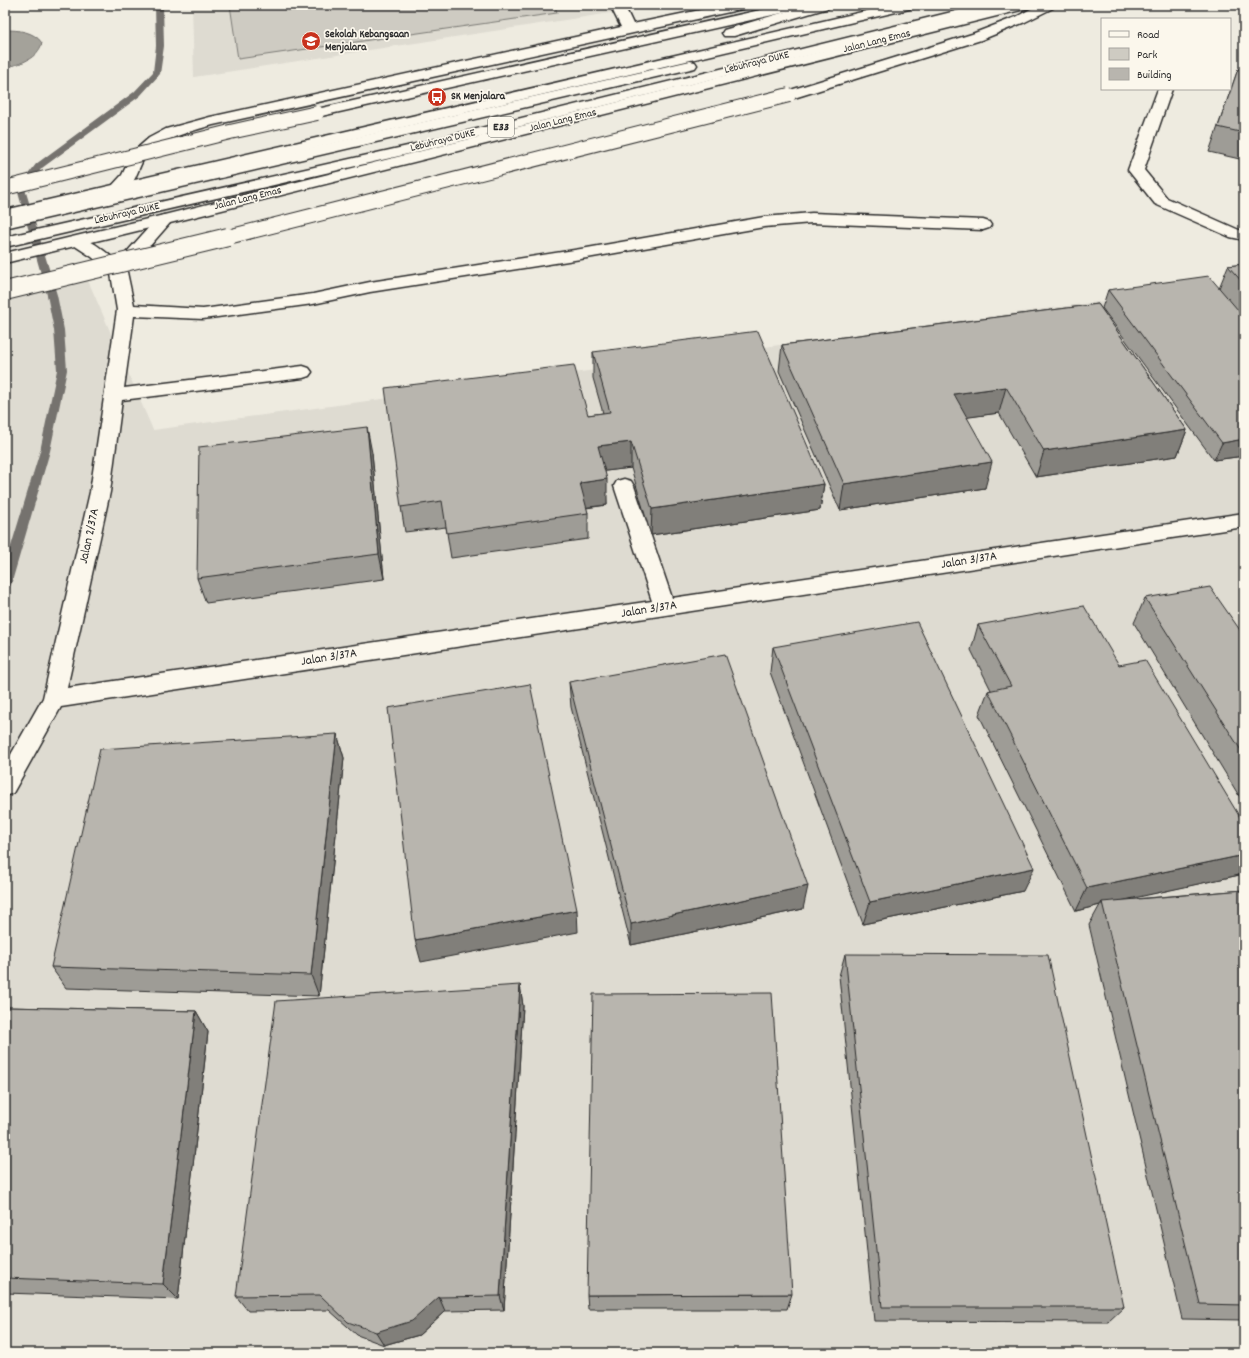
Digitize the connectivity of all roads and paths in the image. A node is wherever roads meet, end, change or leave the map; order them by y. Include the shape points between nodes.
1 (617, 5) edge
2 (743, 5) edge
3 (800, 5) edge
4 (823, 5) edge
5 (909, 5) edge
6 (942, 5) edge
7 (996, 5) edge
8 (1024, 5) edge
9 (1048, 5) edge
10 (705, 9) edge
11 (629, 28) junction
12 (1165, 90) edge
13 (491, 101) junction
14 (5, 188) edge
15 (120, 188) junction
16 (5, 215) edge
17 (164, 220) junction
18 (5, 222) edge
19 (983, 225) dead end
20 (1244, 235) edge
21 (78, 241) junction
22 (5, 242) edge
23 (11, 256) edge
24 (119, 272) junction
25 (5, 291) edge
26 (126, 310) junction
27 (303, 372) dead end
28 (114, 395) junction
29 (624, 486) dead end
30 (1244, 520) edge
31 (664, 607) junction
32 (54, 699) junction
33 (5, 786) edge

1 - 11 main road
2 - 10 main road
3 - 14 main road, bridge via 230,132
4 - 13 main road
5 - 13 main road
6 - 18 main road, Lebuhraya DUKE / E33 via 463,118
7 - 22 main road, Lebuhraya DUKE / E33 via 412,149
8 - 17 main road, Jalan Lang Emas
9 - 25 main road, bridge via 1026,18 960,42 789,95
10 - 11 main road
11 - 15 main road via 210,121 171,132 138,155 129,177
12 - 20 main road via 1136,170 1161,201 1236,234
13 - 15 main road
15 - 16 main road
17 - 21 main road, Jalan Lang Emas
17 - 24 main road
19 - 26 main road via 812,218 764,222 370,287 313,299 203,314
21 - 23 main road, Jalan Lang Emas
21 - 24 main road
24 - 26 main road, Jalan 2/37A
26 - 28 main road, Jalan 2/37A
27 - 28 main road
28 - 32 main road, Jalan 2/37A via 100,492
29 - 31 main road
30 - 31 main road, Jalan 3/37A
31 - 32 main road, Jalan 3/37A
32 - 33 main road, Jalan 2/37A

